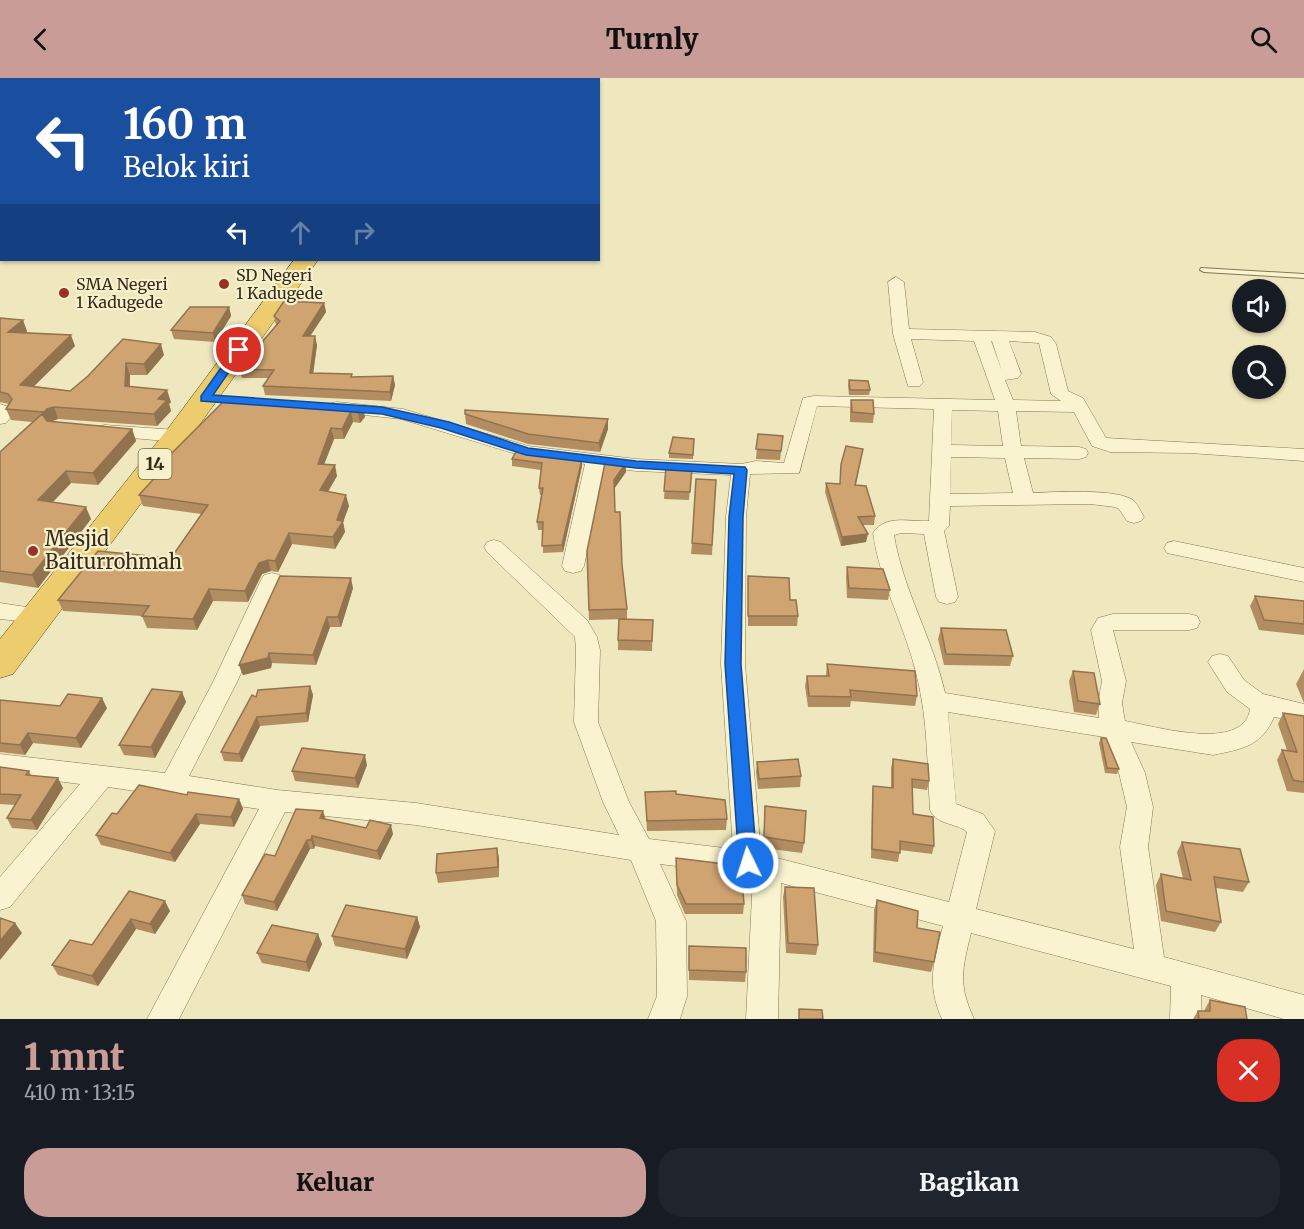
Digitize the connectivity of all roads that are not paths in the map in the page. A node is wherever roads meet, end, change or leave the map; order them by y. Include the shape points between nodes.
1 (305, 261) edge
2 (1204, 270) dead end
3 (1304, 276) edge
4 (896, 282) dead end
5 (901, 334) junction
6 (981, 337) junction
7 (999, 337) junction
8 (995, 378) junction
9 (914, 382) dead end
10 (943, 404) junction
11 (314, 405) edge
12 (1006, 406) junction
13 (1080, 406) junction
14 (0, 409) edge
15 (0, 419) edge
16 (82, 429) edge
17 (177, 436) junction
18 (942, 451) junction
19 (1013, 453) junction
20 (1079, 453) dead end
21 (1304, 455) edge
22 (596, 460) junction
23 (741, 470) junction
24 (1024, 498) junction
25 (939, 500) junction
26 (1134, 516) dead end
27 (933, 529) junction
28 (494, 547) dead end
29 (1174, 548) dead end
30 (573, 566) dead end
31 (1304, 575) edge
32 (272, 580) dead end
33 (947, 597) dead end
34 (0, 611) edge
35 (38, 615) junction
36 (1189, 622) dead end
37 (1220, 662) dead end
38 (0, 665) edge
39 (935, 700) junction
40 (1263, 706) junction
41 (1304, 713) edge
42 (1113, 728) junction
43 (0, 764) edge
44 (102, 776) junction
45 (172, 784) junction
46 (277, 801) junction
47 (640, 850) junction
48 (758, 866) junction
49 (0, 898) edge
50 (960, 917) junction
51 (1151, 967) junction
52 (1186, 976) junction
53 (1304, 1010) edge
54 (163, 1019) edge
55 (664, 1019) edge
56 (762, 1019) edge
57 (958, 1019) edge
58 (1186, 1019) edge

1 - 17 highway, 14 via 212,400
2 - 3 lane
4 - 5 street
5 - 6 street
5 - 9 street
6 - 7 street
6 - 8 street
7 - 8 street via 1012,374
7 - 13 street via 1045,340 1060,394
8 - 12 street
10 - 12 street
10 - 18 street
10 - 23 street via 809,402 800,469
11 - 22 street via 403,414 526,451
12 - 13 street
12 - 19 street
13 - 21 street via 1099,442 1110,446
14 - 15 street via 6,412
16 - 17 street
17 - 35 highway, 14
18 - 19 street
18 - 25 street
19 - 20 street
19 - 24 street
22 - 23 street
22 - 30 street
23 - 48 street via 736,517 733,664
24 - 25 street
24 - 26 street via 1119,501
25 - 27 street via 939,526
27 - 33 street
27 - 39 street via 896,527 883,532
28 - 47 street via 585,634 586,722 616,802
29 - 31 street
32 - 45 street
34 - 35 street
35 - 38 highway, 14
36 - 42 street via 1106,624 1102,630 1114,681 1110,703
37 - 40 street via 1238,689
39 - 42 street
39 - 50 street via 943,810 971,819 981,831
40 - 41 street
40 - 42 street via 1263,718 1245,738 1213,745
42 - 51 street via 1132,773 1140,807 1134,847
43 - 44 street
44 - 45 street
44 - 49 street
45 - 46 street
46 - 47 street via 416,814
46 - 54 street
47 - 48 street
47 - 55 street via 671,921 674,941 672,996
48 - 50 street
48 - 56 street
50 - 51 street
50 - 57 street via 947,970 949,1000
51 - 52 street
52 - 53 street
52 - 58 street

